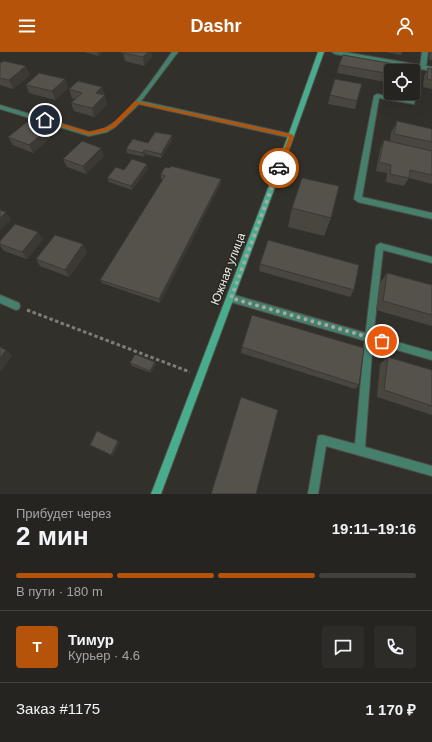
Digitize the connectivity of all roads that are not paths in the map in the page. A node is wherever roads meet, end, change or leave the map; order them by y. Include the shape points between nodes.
1 (175, 52) edge
2 (321, 52) edge
3 (335, 52) edge
4 (425, 52) edge
5 (404, 64) edge
6 (420, 67) edge
7 (423, 67) junction
8 (432, 69) edge
9 (384, 97) edge
10 (397, 100) edge
11 (412, 100) edge
12 (136, 102) junction
13 (0, 107) edge
14 (291, 136) junction
15 (432, 216) edge
16 (432, 260) edge
17 (231, 298) junction
18 (0, 299) edge
19 (16, 306) road end
20 (369, 338) junction
21 (432, 356) edge
22 (360, 450) junction
23 (432, 471) edge
24 (156, 494) edge
25 (313, 494) edge

1 - 12 street
2 - 14 street, Южная улица
3 - 5 street
4 - 7 street
6 - 7 street
7 - 8 street
9 - 15 street via 378,96 358,199
10 - 11 street via 412,103
12 - 13 street via 112,127 89,134
12 - 14 street
14 - 17 street, Южная улица
16 - 20 street via 380,246
17 - 20 street
17 - 24 street, Южная улица
18 - 19 street
20 - 21 street
20 - 22 street
22 - 23 street
22 - 25 street via 322,440

